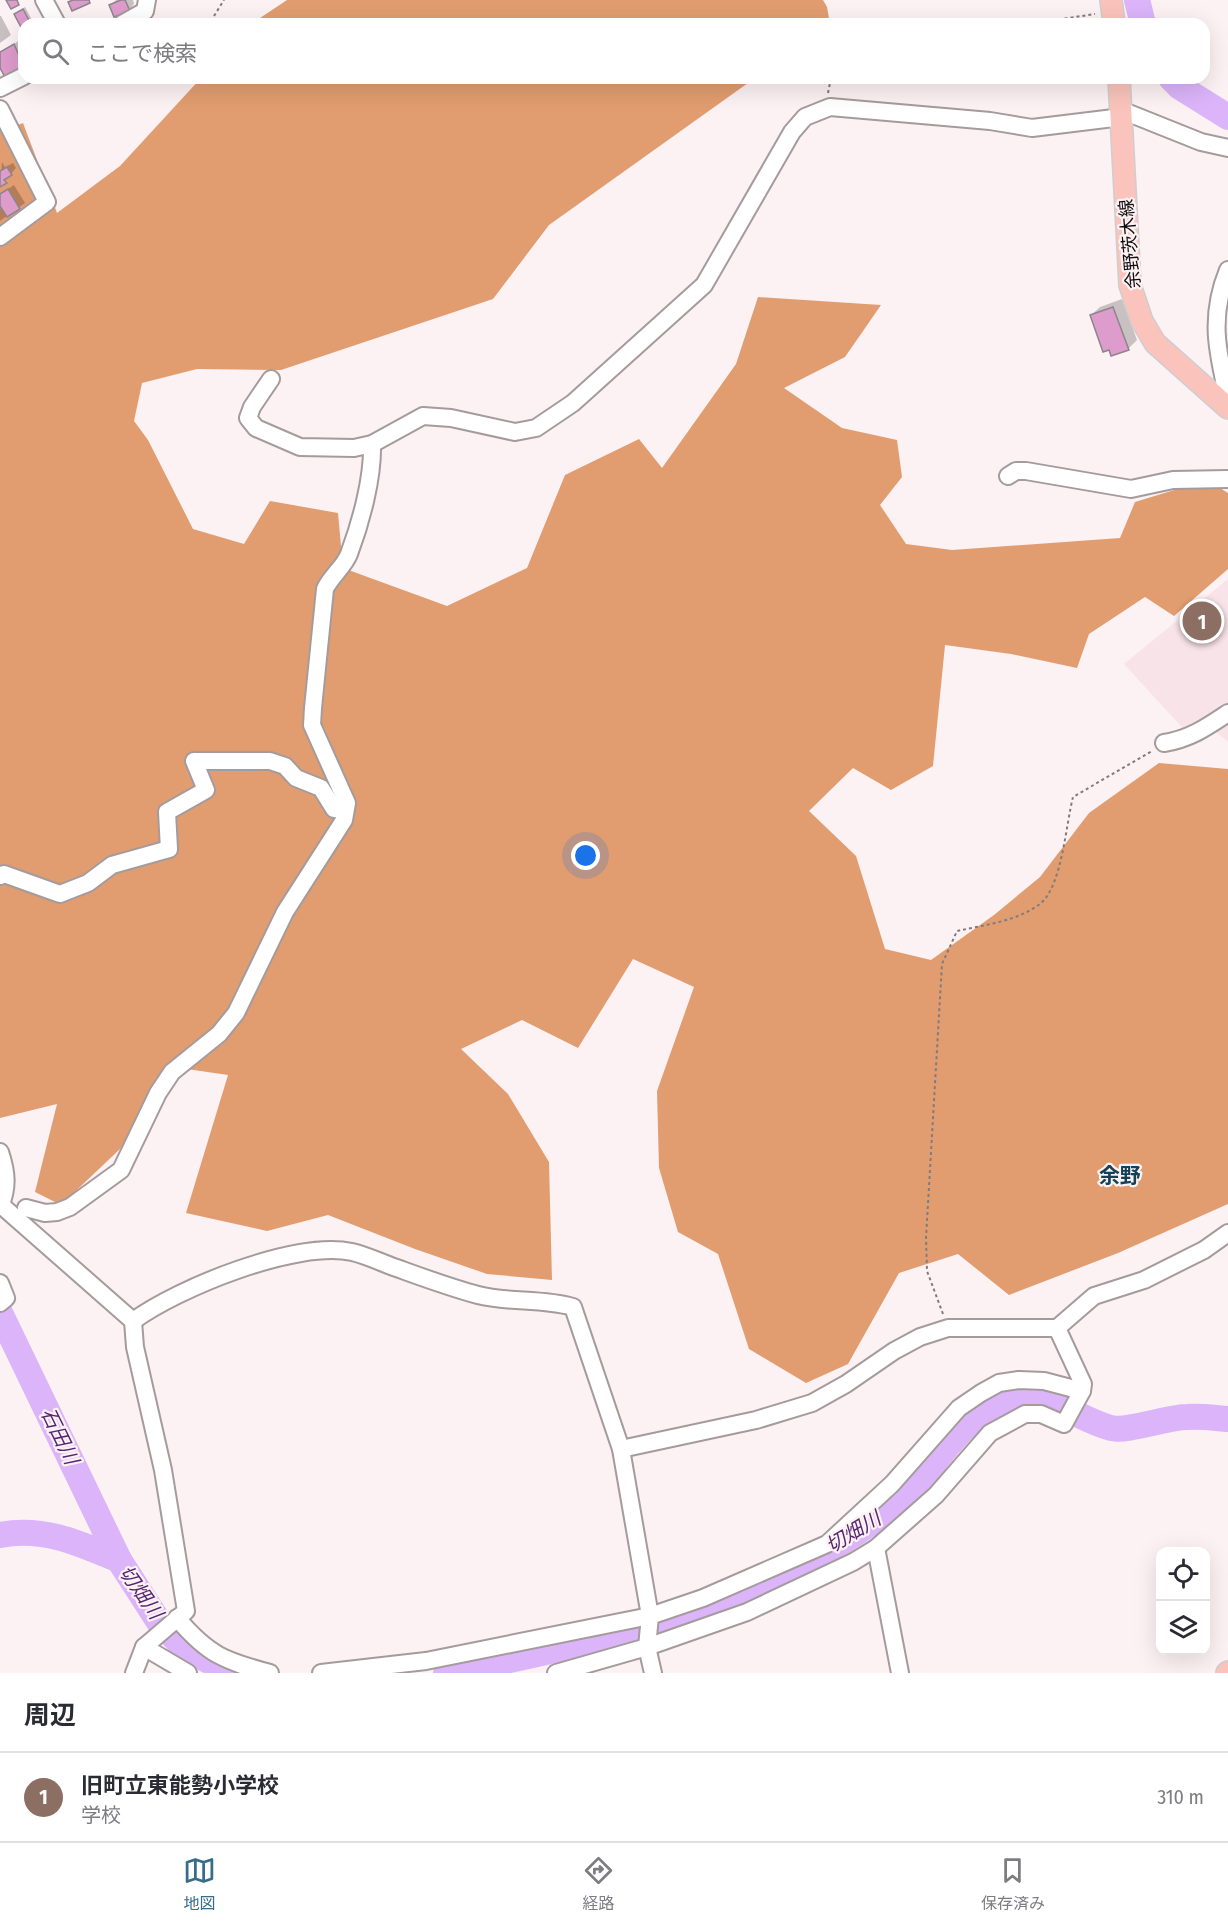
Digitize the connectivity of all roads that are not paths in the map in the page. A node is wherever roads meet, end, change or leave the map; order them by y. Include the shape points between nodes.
1 (45, 0) edge
2 (147, 0) edge
3 (54, 18) edge
4 (133, 18) edge
5 (18, 79) edge
6 (1119, 84) edge
7 (0, 88) edge
8 (0, 109) edge
9 (1121, 113) junction
10 (1228, 148) edge
11 (0, 237) edge
12 (1228, 270) edge
13 (271, 379) dead end
14 (1228, 398) edge
15 (1228, 408) edge
16 (372, 444) junction
17 (1008, 476) dead end
18 (1228, 479) edge
19 (1228, 713) edge
20 (1164, 743) road end
21 (345, 811) junction
22 (0, 876) edge
23 (0, 1152) edge
24 (0, 1206) edge
25 (26, 1208) dead end
26 (1228, 1233) edge
27 (0, 1283) edge
28 (0, 1303) edge
29 (133, 1321) junction
30 (1057, 1328) junction
31 (1082, 1391) junction
32 (621, 1449) junction
33 (876, 1548) junction
34 (650, 1617) junction
35 (177, 1618) junction
36 (144, 1647) junction
37 (647, 1647) junction
38 (134, 1673) edge
39 (188, 1673) edge
40 (270, 1673) edge
41 (321, 1673) edge
42 (556, 1673) edge
43 (653, 1673) edge
44 (900, 1673) edge

1 - 3 street
2 - 4 street via 145,11
5 - 7 street
6 - 9 main road, 余野茨木線
8 - 11 street via 47,202
9 - 10 street
9 - 15 main road, 余野茨木線 via 1130,285 1142,321 1155,343
9 - 16 street via 1032,128 830,107 805,117 780,151 704,285 573,403 536,429 515,432 423,416
12 - 14 street via 1215,316
13 - 16 street via 248,418 256,428 300,447 354,448
16 - 21 street via 373,469 348,556 325,589 313,708 312,725 347,802
17 - 18 street via 1026,471 1131,489 1173,480
19 - 20 street via 1199,733
21 - 22 street via 334,809 321,788 270,761 194,762 206,790 167,812 169,849 112,866 88,883 60,894 16,877
21 - 25 street via 344,820 285,912 236,1013 219,1034 171,1072 121,1170 70,1207 45,1213
23 - 24 street via 8,1189
24 - 29 street
26 - 30 street via 1204,1250 1144,1280 1094,1296
27 - 28 street via 6,1298
29 - 32 street via 155,1305 216,1279 289,1255 323,1249 353,1252 479,1295 514,1302 558,1303 573,1307
29 - 35 street via 186,1611
30 - 31 street via 1083,1384
30 - 32 street via 948,1328 894,1351 812,1403 756,1420
31 - 33 street via 1064,1424 1041,1414 1025,1414 990,1433 936,1496
31 - 34 street via 1044,1381 999,1383 960,1408 892,1484 827,1544
32 - 34 street
33 - 37 street via 747,1612
33 - 44 street
34 - 37 street
34 - 41 street via 426,1661
35 - 36 street
35 - 40 street via 197,1642 228,1662
36 - 38 street
36 - 39 street
37 - 42 street
37 - 43 street

